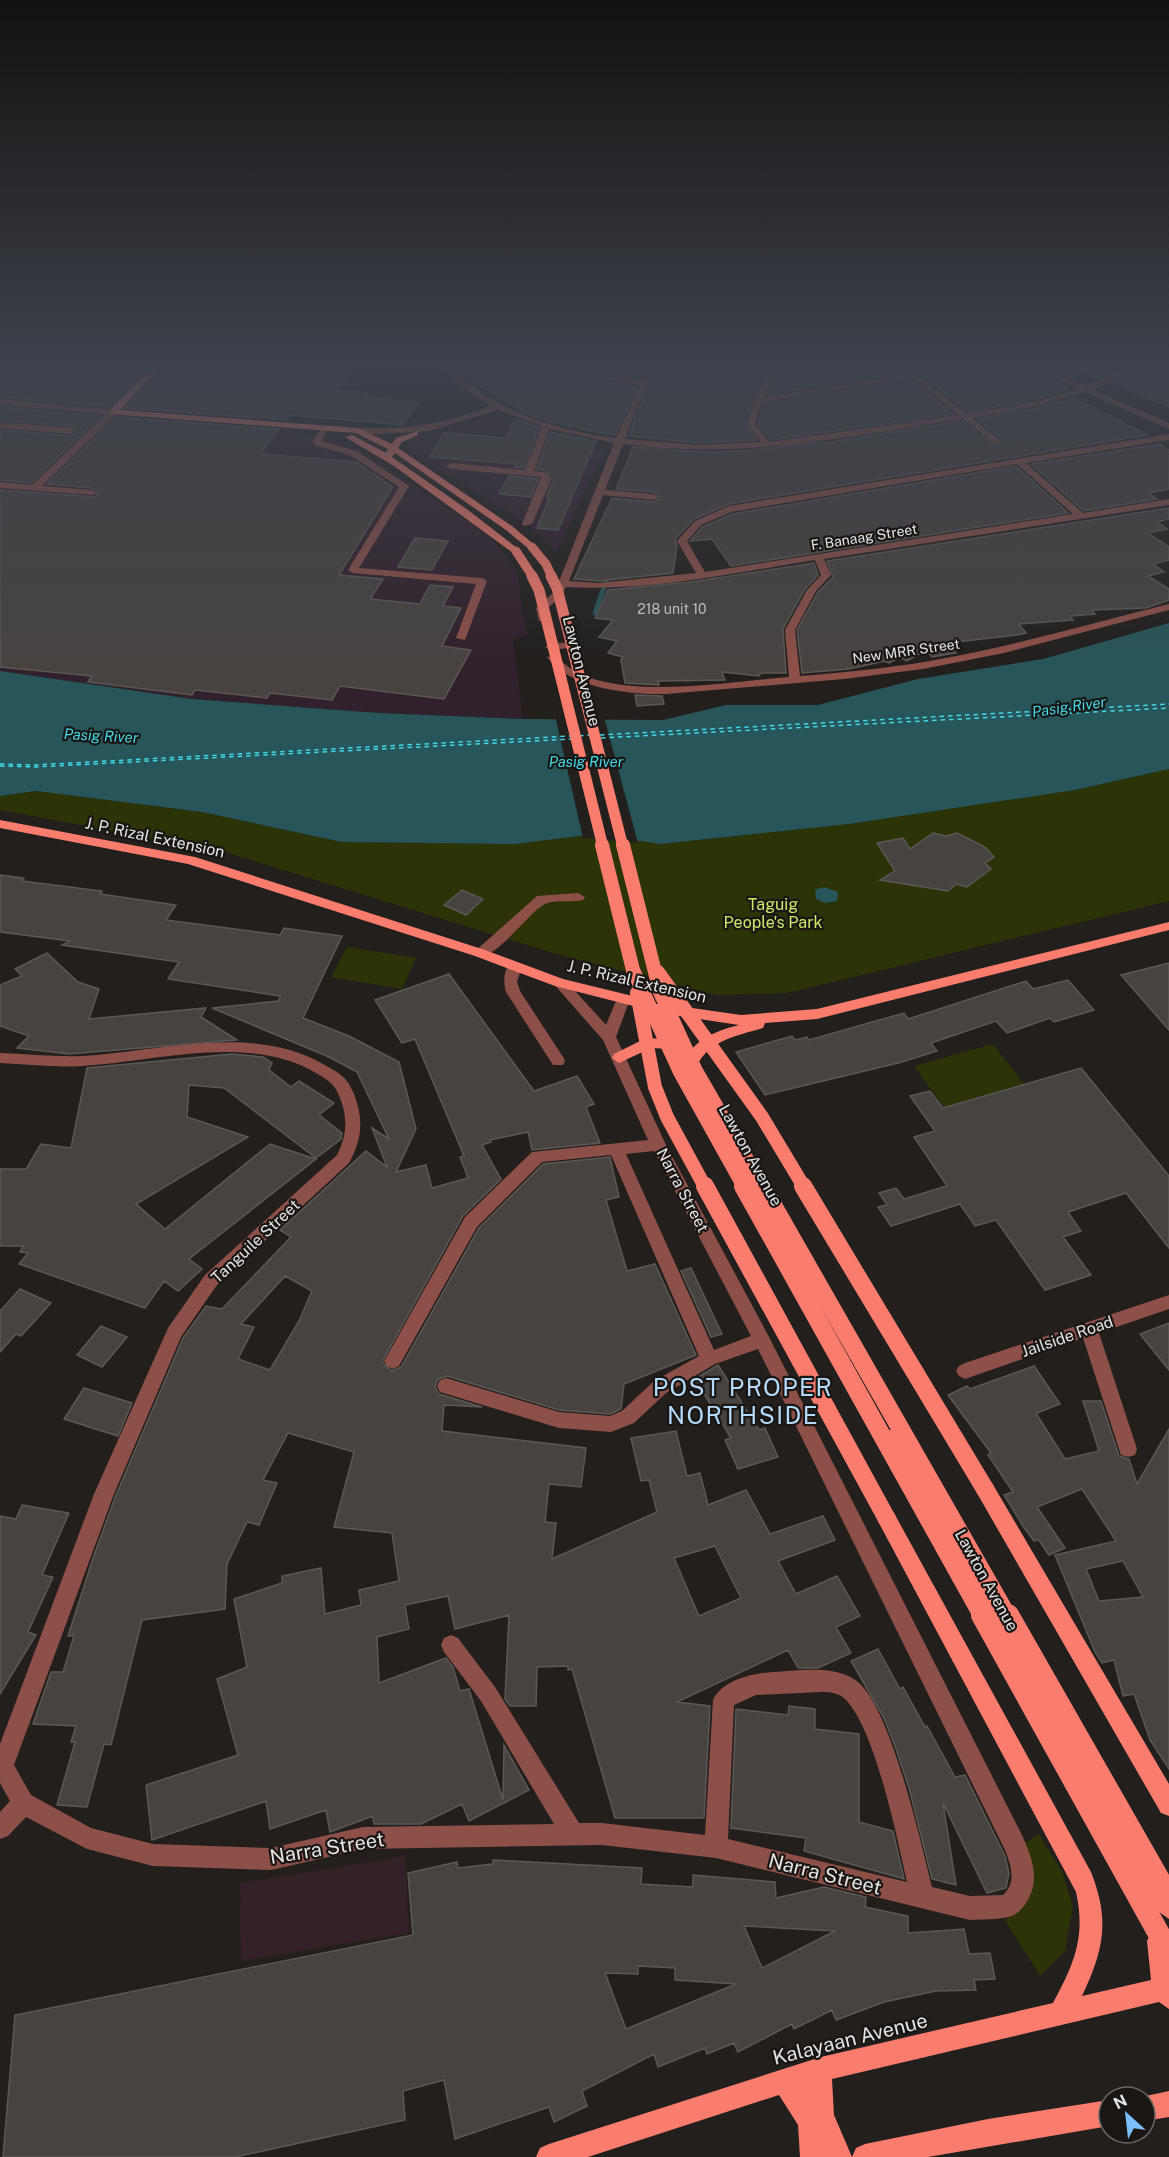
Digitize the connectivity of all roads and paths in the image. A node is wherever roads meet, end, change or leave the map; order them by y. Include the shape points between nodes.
1 (60, 463) edge
2 (368, 463) edge
3 (394, 463) edge
4 (414, 463) edge
5 (532, 463) edge
6 (611, 463) edge
7 (1002, 463) edge
8 (1021, 463) edge
9 (452, 466) dead end
10 (529, 472) junction
11 (0, 485) edge
12 (33, 489) junction
13 (600, 492) junction
14 (91, 493) dead end
15 (654, 498) dead end
16 (1169, 502) edge
17 (1081, 516) junction
18 (527, 524) dead end
19 (818, 557) junction
20 (702, 575) junction
21 (563, 584) junction
22 (557, 596) junction
23 (1169, 607) edge
24 (461, 638) dead end
25 (574, 645) junction
26 (550, 647) junction
27 (582, 677) junction
28 (795, 679) junction
29 (0, 824) edge
30 (578, 897) dead end
31 (1169, 926) edge
32 (480, 953) junction
33 (515, 966) junction
34 (655, 967) junction
35 (633, 970) junction
36 (560, 983) junction
37 (623, 999) junction
38 (660, 1008) junction
39 (776, 1019) junction
40 (609, 1037) junction
41 (675, 1044) junction
42 (0, 1058) edge
43 (620, 1058) junction
44 (558, 1060) dead end
45 (688, 1071) junction
46 (658, 1145) junction
47 (616, 1149) junction
48 (1169, 1302) edge
49 (1089, 1329) junction
50 (762, 1340) junction
51 (709, 1359) junction
52 (393, 1361) dead end
53 (965, 1371) dead end
54 (446, 1386) dead end
55 (1128, 1449) dead end
56 (451, 1645) dead end
57 (1, 1763) edge
58 (23, 1803) junction
59 (1169, 1805) edge
60 (0, 1828) edge
61 (572, 1833) junction
62 (716, 1847) junction
63 (923, 1898) junction
64 (1164, 1899) edge
65 (1169, 1952) edge
66 (1167, 1992) edge
67 (1060, 2015) junction
68 (821, 2069) junction
69 (784, 2081) junction
70 (1097, 2115) edge
71 (549, 2157) edge
72 (813, 2157) edge
73 (839, 2157) edge
74 (865, 2157) edge

1 - 12 street
2 - 24 street via 404,486 353,570 483,581
3 - 35 main road, Lawton Avenue, bridge via 496,533 516,551 539,590
4 - 34 main road, Lawton Avenue, bridge via 509,528 546,564 559,597
5 - 10 street
6 - 13 street
7 - 20 street via 708,515 689,529 682,541
8 - 17 street
9 - 10 street
10 - 18 street via 546,478
11 - 12 street
12 - 14 street
13 - 15 street
13 - 21 street
16 - 17 street, F. Banaag Street
17 - 19 street, F. Banaag Street
19 - 20 street, F. Banaag Street
19 - 28 street via 826,575 812,590 790,630
20 - 21 street, F. Banaag Street via 598,586
21 - 22 street
22 - 25 street
22 - 26 street via 541,608
23 - 28 street, New MRR Street via 957,660
25 - 26 street
25 - 27 street
26 - 27 street, New MRR Street via 556,664
27 - 28 street, New MRR Street via 642,691
29 - 32 main road, J. P. Rizal Extension via 189,860
30 - 32 street via 542,899
31 - 39 main road, J. P. Rizal Extension via 825,1013
32 - 33 main road, J. P. Rizal Extension
33 - 36 main road, J. P. Rizal Extension
33 - 44 street via 510,982 513,992
34 - 59 main road, bridge via 762,1117
34 - 64 main road, Lawton Avenue, bridge via 664,1002 721,1117
35 - 65 main road, Lawton Avenue, bridge via 680,1072
35 - 67 main road, bridge via 655,1087 664,1110 1090,1896 1094,1921 1090,1947
36 - 37 main road, J. P. Rizal Extension
36 - 40 street, Narra Street
37 - 38 main road, J. P. Rizal Extension
37 - 40 street
38 - 39 main road, J. P. Rizal Extension via 731,1019
38 - 41 main road, Lawton Avenue
39 - 45 main road via 704,1044 692,1055
40 - 43 street, Narra Street
41 - 43 main road via 649,1043
41 - 45 main road, Lawton Avenue
42 - 57 street, Tanguile Street via 81,1061 216,1047 260,1050 302,1058 341,1081 356,1121 354,1139 343,1159 211,1280 174,1333 104,1494
43 - 46 street, Narra Street
45 - 64 main road, Lawton Avenue
46 - 47 street
46 - 50 street, Narra Street
47 - 51 street
47 - 52 street via 538,1156 471,1222
48 - 49 street, Jailside Road
49 - 53 street, Jailside Road
49 - 55 street
50 - 51 street
50 - 63 street, Narra Street via 1022,1862 1025,1881 1008,1906 970,1908
51 - 54 street via 660,1386 628,1417 611,1424 559,1420
56 - 61 street via 488,1694
57 - 58 street
58 - 60 street
58 - 61 street, Narra Street via 87,1838 153,1855 271,1859 363,1838
61 - 62 street, Narra Street
62 - 63 street, Narra Street
62 - 63 street via 724,1700 739,1688 760,1683 837,1682 860,1697 895,1788
64 - 66 main road, Lawton Avenue
66 - 67 main road, Kalayaan Avenue
67 - 68 main road, Kalayaan Avenue
68 - 69 main road, Kalayaan Avenue
68 - 73 main road via 817,2097 821,2120
69 - 71 main road, Kalayaan Avenue
69 - 72 main road via 802,2103 810,2124
70 - 74 main road

